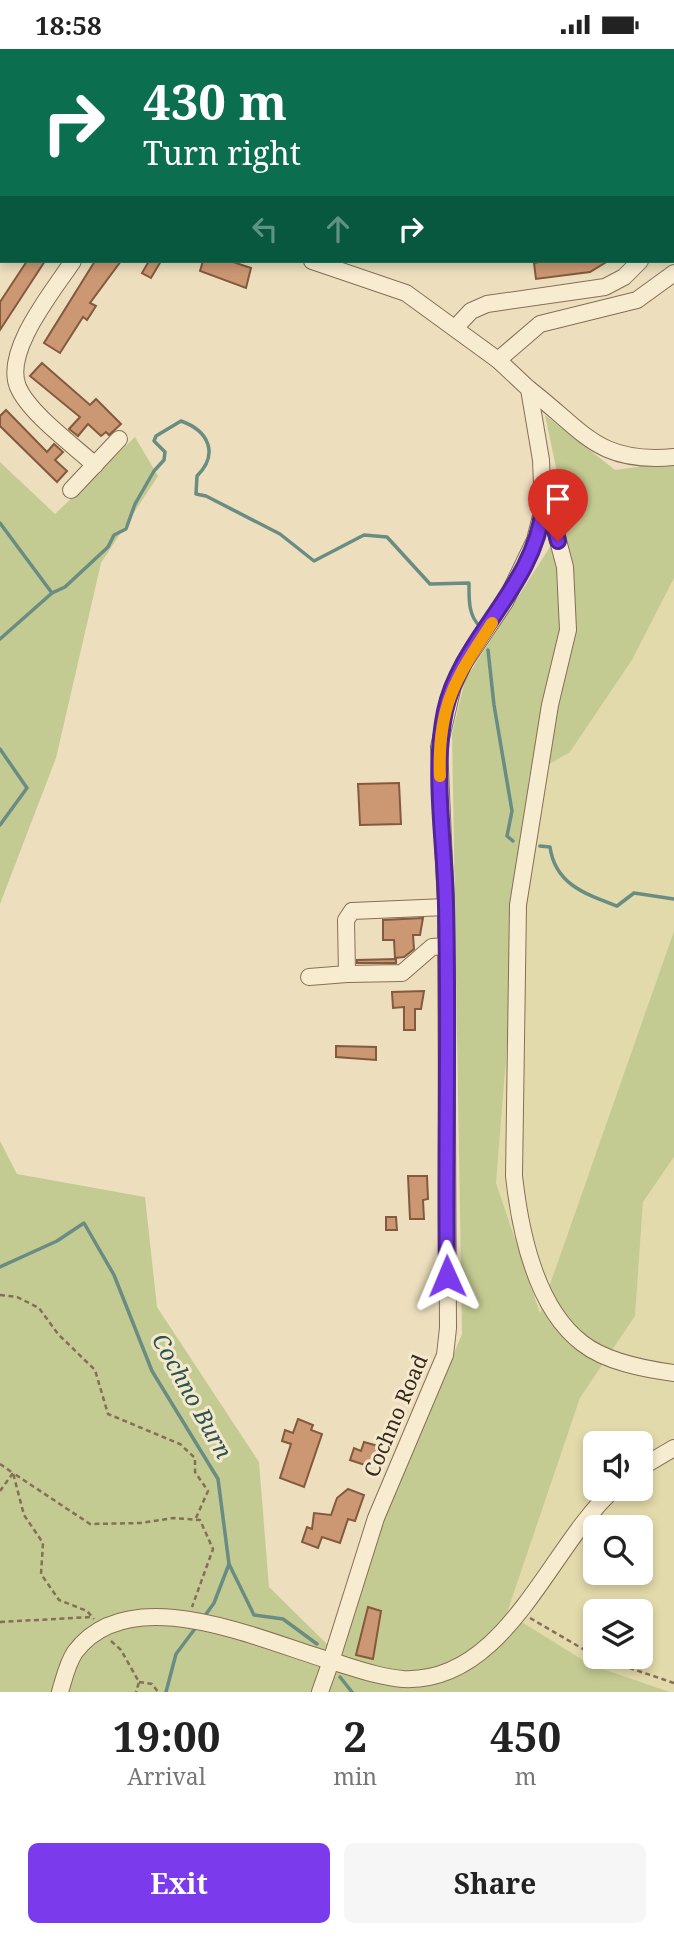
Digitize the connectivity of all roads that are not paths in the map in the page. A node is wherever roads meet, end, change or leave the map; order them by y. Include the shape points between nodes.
1 (72, 263) edge
2 (319, 263) edge
3 (638, 263) edge
4 (674, 273) edge
5 (456, 327) junction
6 (498, 360) junction
7 (528, 389) junction
8 (119, 439) dead end
9 (674, 457) edge
10 (94, 464) junction
11 (71, 490) dead end
12 (543, 508) junction
13 (446, 907) junction
14 (446, 946) junction
15 (347, 974) junction
16 (309, 977) dead end
17 (674, 1373) edge
18 (674, 1448) edge
19 (653, 1460) edge
20 (602, 1501) edge
21 (331, 1661) junction
22 (60, 1692) edge
23 (320, 1692) edge

1 - 10 street via 21,341 16,361 18,386
2 - 5 street via 406,293
3 - 5 street via 605,287 486,305 471,311
4 - 6 street via 637,300 540,324
5 - 6 street
6 - 7 street
7 - 9 street via 612,453 638,459
7 - 12 street, Cochno Road via 541,460
8 - 10 street
10 - 11 street
12 - 13 street, Cochno Road via 524,567 464,663 446,708 439,747
12 - 17 street via 551,514 565,567 568,631 550,705 518,905 514,1176 518,1210 527,1253 563,1324 580,1342 597,1352
13 - 14 street, Cochno Road
13 - 15 street via 352,911 346,920
14 - 15 street via 432,947 402,973
14 - 21 street, Cochno Road via 445,1355 376,1518
15 - 16 street
18 - 19 street
20 - 21 street via 504,1630 467,1662 444,1673 406,1679
21 - 22 street via 198,1620 96,1623 75,1653
21 - 23 street, Cochno Road

